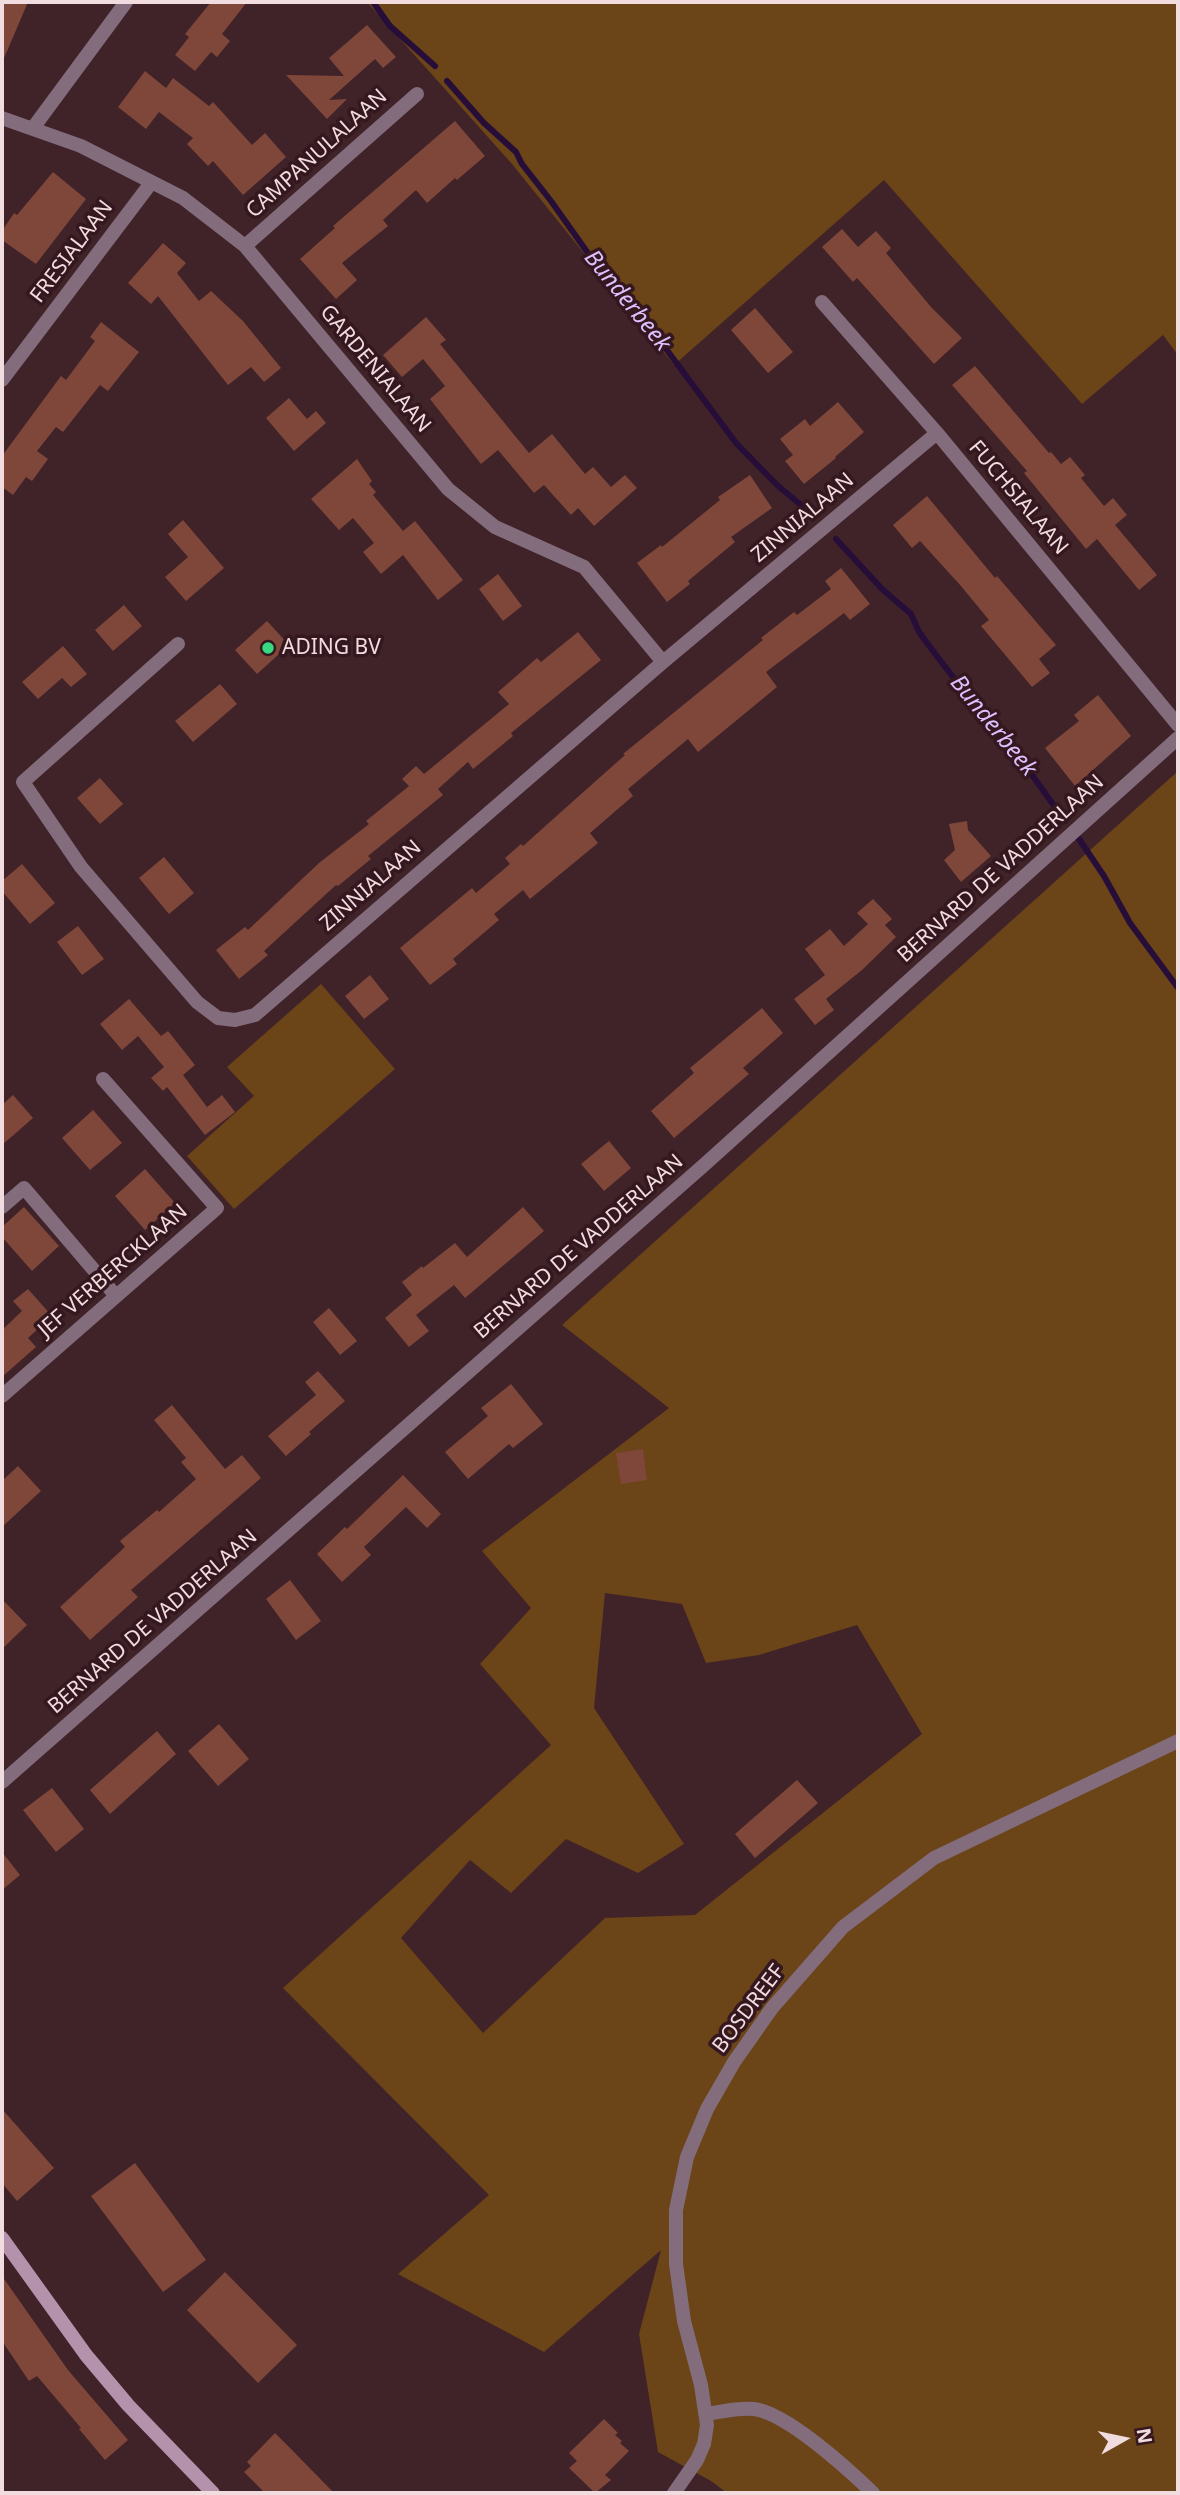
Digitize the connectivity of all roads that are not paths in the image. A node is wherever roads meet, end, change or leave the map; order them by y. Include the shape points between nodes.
1 (127, 2) edge
2 (417, 94) dead end
3 (2, 118) edge
4 (33, 128) junction
5 (151, 183) junction
6 (245, 246) junction
7 (822, 302) dead end
8 (2, 380) edge
9 (937, 433) junction
10 (178, 644) dead end
11 (663, 662) junction
12 (1178, 725) edge
13 (1178, 738) edge
14 (103, 1079) dead end
15 (2, 1207) edge
16 (116, 1296) junction
17 (2, 1396) edge
18 (1178, 1741) edge
19 (2, 1782) edge
20 (2, 2238) edge
21 (706, 2414) junction
22 (213, 2493) edge
23 (674, 2493) edge
24 (873, 2493) edge

1 - 4 street
2 - 6 street, CAMPANULALAAN
3 - 4 street, GARDENIALAAN
4 - 5 street, GARDENIALAAN via 81,146
5 - 6 street, GARDENIALAAN via 183,198
5 - 8 street, FRESIALAAN
6 - 11 street, GARDENIALAAN via 448,489 495,527 584,567
7 - 9 street, FUCHSIALAAN
9 - 11 street, ZINNIALAAN
9 - 12 street, FUCHSIALAAN
10 - 11 street, ZINNIALAAN via 23,782 81,867 180,984 218,1018 235,1020 255,1015
13 - 19 street, BERNARD DE VADDERLAAN via 704,1165
14 - 16 street, JEF VERBERCKLAAN via 217,1208
15 - 16 street via 24,1188
16 - 17 street, JEF VERBERCKLAAN
18 - 21 street, BOSDREEF via 934,1858 843,1927 772,2008 734,2062 687,2157 677,2210 676,2264 684,2321
20 - 22 street via 94,2365
21 - 23 street, BOSDREEF via 704,2444
21 - 24 street via 767,2412

